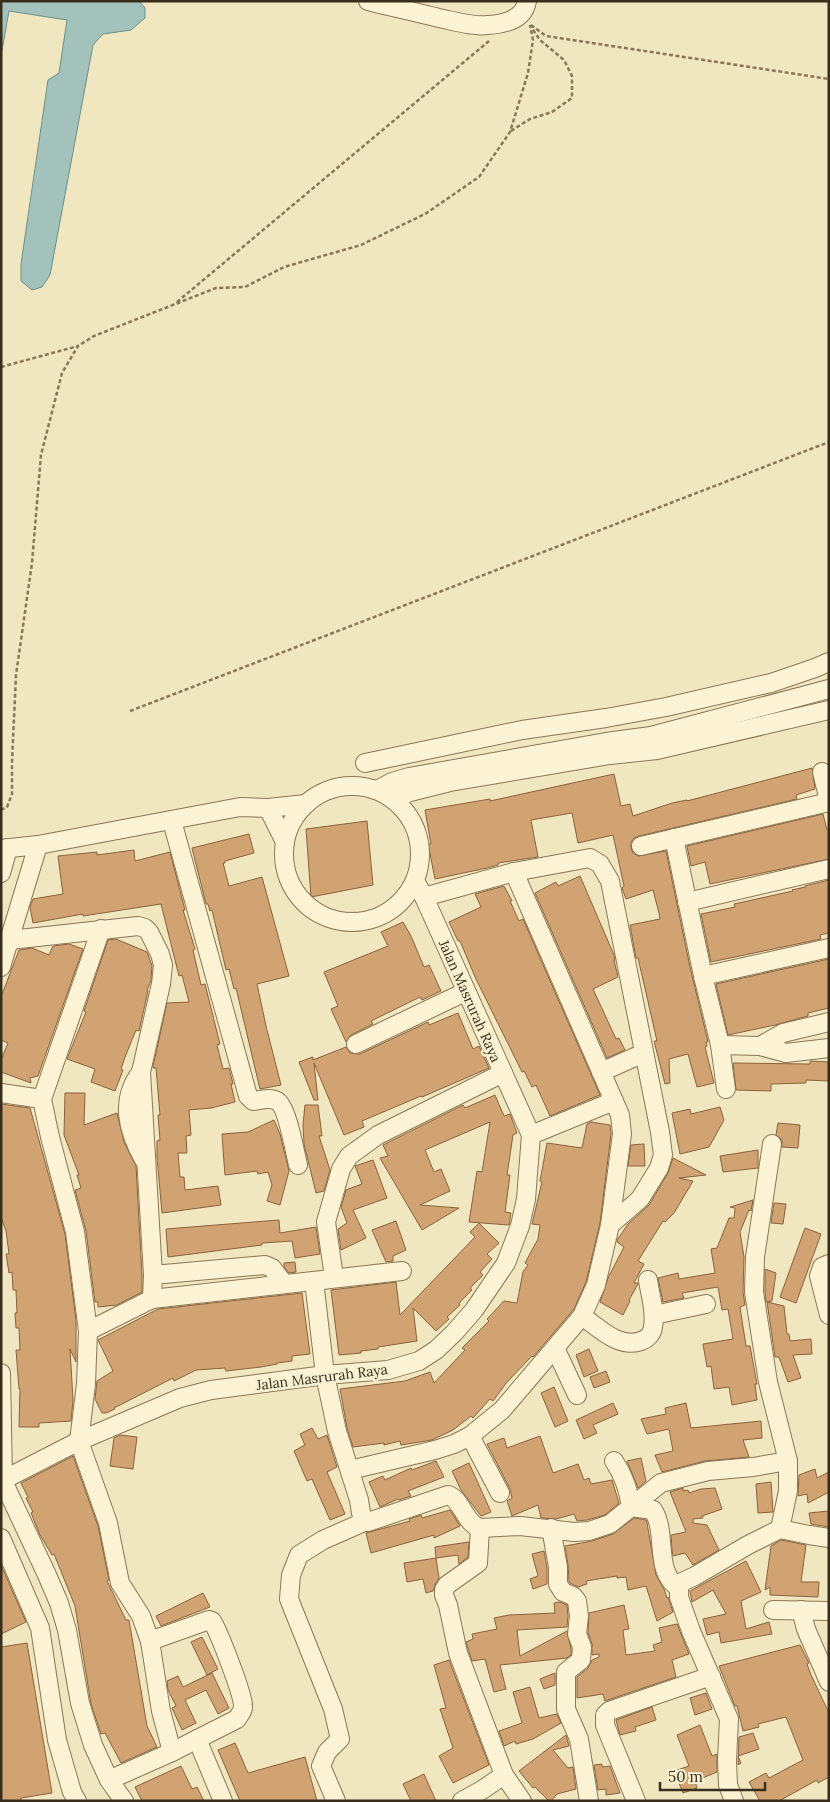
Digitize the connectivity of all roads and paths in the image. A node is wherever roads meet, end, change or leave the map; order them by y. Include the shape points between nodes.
1 (368, 1) edge
2 (526, 13) edge
3 (495, 36) dead end
4 (829, 79) edge
5 (510, 132) junction
6 (174, 304) junction
7 (78, 346) junction
8 (1, 367) edge
9 (829, 442) edge
10 (829, 662) edge
11 (829, 689) edge
12 (829, 710) edge
13 (130, 711) dead end
14 (681, 736) junction
15 (365, 763) dead end
16 (822, 772) dead end
17 (385, 795) junction
18 (829, 802) edge
19 (306, 804) junction
20 (268, 808) junction
21 (1, 810) edge
22 (172, 821) junction
23 (674, 838) junction
24 (285, 842) junction
25 (38, 845) junction
26 (641, 846) dead end
27 (5, 848) edge
28 (829, 869) edge
29 (514, 872) junction
30 (1, 873) edge
31 (415, 881) junction
32 (424, 897) junction
33 (687, 902) junction
34 (100, 929) junction
35 (10, 940) junction
36 (829, 948) edge
37 (1, 967) edge
38 (703, 976) junction
39 (465, 992) junction
40 (829, 1022) edge
41 (356, 1044) dead end
42 (720, 1045) junction
43 (760, 1046) junction
44 (829, 1048) edge
45 (644, 1053) junction
46 (601, 1072) junction
47 (503, 1073) junction
48 (726, 1089) dead end
49 (1, 1094) edge
50 (42, 1099) junction
51 (614, 1101) junction
52 (531, 1135) junction
53 (772, 1144) dead end
54 (298, 1165) dead end
55 (610, 1225) junction
56 (829, 1264) edge
57 (402, 1270) dead end
58 (153, 1275) junction
59 (334, 1277) junction
60 (648, 1280) dead end
61 (314, 1281) junction
62 (284, 1284) junction
63 (152, 1299) junction
64 (706, 1304) dead end
65 (654, 1315) junction
66 (829, 1315) edge
67 (582, 1316) junction
68 (88, 1331) junction
69 (555, 1348) junction
70 (1, 1373) edge
71 (325, 1375) junction
72 (577, 1395) dead end
73 (470, 1436) junction
74 (79, 1442) junction
75 (614, 1461) dead end
76 (788, 1461) junction
77 (350, 1470) junction
78 (2, 1481) edge
79 (500, 1493) dead end
80 (631, 1507) junction
81 (364, 1518) junction
82 (480, 1528) junction
83 (551, 1528) junction
84 (780, 1528) junction
85 (1, 1538) edge
86 (829, 1538) edge
87 (679, 1588) junction
88 (773, 1610) dead end
89 (801, 1610) junction
90 (829, 1611) edge
91 (150, 1640) junction
92 (711, 1676) junction
93 (829, 1682) edge
94 (197, 1739) junction
95 (172, 1752) junction
96 (504, 1775) junction
97 (109, 1780) junction
98 (483, 1796) edge
99 (73, 1800) edge
100 (124, 1801) edge
101 (223, 1801) edge
102 (336, 1801) edge
103 (462, 1801) edge
104 (522, 1801) edge
105 (589, 1801) edge
106 (636, 1801) edge
107 (734, 1801) edge

1 - 2 street via 487,26
2 - 4 path via 546,36
2 - 5 path via 532,40 528,73
2 - 5 path via 540,40 564,60 572,76 572,98 552,112 530,119
3 - 6 path
5 - 6 path via 479,177 425,214 361,245 284,267 246,287 216,288
6 - 7 path via 94,336
7 - 8 path
7 - 21 path via 62,373 41,455 32,563 16,675 12,794 8,807
9 - 13 path
10 - 15 street via 771,683 666,707 522,730
11 - 14 street
12 - 14 street
14 - 17 street via 606,742 408,777 392,782
16 - 18 street
17 - 19 street via 363,787 346,786 325,792
17 - 31 street via 411,819 419,839 421,860
18 - 23 street
19 - 20 street
19 - 24 street via 293,821
20 - 22 street via 240,807
20 - 24 street
22 - 25 street
22 - 54 street via 248,1096 253,1101 279,1101
23 - 26 street
23 - 33 street
24 - 31 street via 284,864 291,885 304,903 322,916 343,922 365,921 386,914 403,900
25 - 27 street
25 - 35 street
27 - 30 street
28 - 33 street
29 - 32 street
29 - 45 street via 590,858 604,868 610,881
29 - 46 street
31 - 32 street, Jalan Masrurah Raya
32 - 39 street, Jalan Masrurah Raya
33 - 38 street
34 - 35 street
34 - 50 street
34 - 58 street via 145,928 160,954 163,973 141,1072 128,1098 133,1140 148,1166
35 - 37 street
36 - 38 street
38 - 42 street
39 - 41 street
39 - 47 street, Jalan Masrurah Raya
40 - 43 street via 783,1034
42 - 43 street
42 - 48 street
43 - 44 street via 786,1054
45 - 46 street
45 - 55 street via 663,1155 640,1199
46 - 51 street
47 - 52 street, Jalan Masrurah Raya
47 - 59 street via 378,1135 349,1156 326,1222
49 - 50 street
50 - 68 street via 75,1232
51 - 52 street
51 - 55 street via 622,1127
52 - 71 street, Jalan Masrurah Raya via 526,1199 520,1226 506,1263 474,1310 454,1333 419,1362 388,1370
53 - 76 street via 755,1257 754,1292 768,1382
55 - 67 street via 596,1285
56 - 66 street via 822,1267 819,1276
57 - 59 street
58 - 62 street via 268,1266
58 - 63 street
59 - 61 street
60 - 65 street
61 - 62 street
61 - 71 street
62 - 63 street
63 - 68 street
64 - 65 street
65 - 67 street via 653,1328 648,1336 630,1343 612,1338
67 - 69 street
68 - 74 street
69 - 72 street
69 - 73 street via 502,1410
70 - 78 street
71 - 74 street, Jalan Masrurah Raya via 211,1390 180,1398
71 - 77 street
73 - 77 street via 435,1450
73 - 79 street
74 - 78 street, Jalan Masrurah Raya
74 - 91 street via 108,1523 120,1583 141,1616
75 - 80 street via 626,1483
76 - 80 street via 708,1471 661,1483
76 - 84 street via 788,1491
77 - 81 street
78 - 97 street via 58,1603 67,1630 80,1703
80 - 83 street via 610,1524 589,1531
80 - 87 street via 653,1510 658,1518 666,1572
81 - 82 street via 372,1521 448,1495 456,1500 474,1526
81 - 102 street via 299,1556 291,1575 290,1599 333,1709 340,1739 326,1752 321,1766
82 - 83 street
82 - 96 street via 478,1563 447,1585 444,1595 458,1653
83 - 105 street via 558,1584 563,1592 577,1601 577,1634 582,1660 566,1672 566,1708 579,1739
84 - 86 street
84 - 87 street via 682,1582
85 - 99 street via 40,1628 57,1740
87 - 92 street via 691,1631
88 - 89 street
89 - 90 street
89 - 93 street
91 - 94 street via 209,1620 214,1623 243,1702 243,1710 237,1719
91 - 95 street via 161,1711
92 - 106 street via 609,1711 606,1715 605,1725
92 - 107 street via 729,1719 726,1760 728,1785
94 - 95 street
94 - 101 street
95 - 97 street
96 - 98 street
96 - 104 street
97 - 100 street
98 - 103 street

